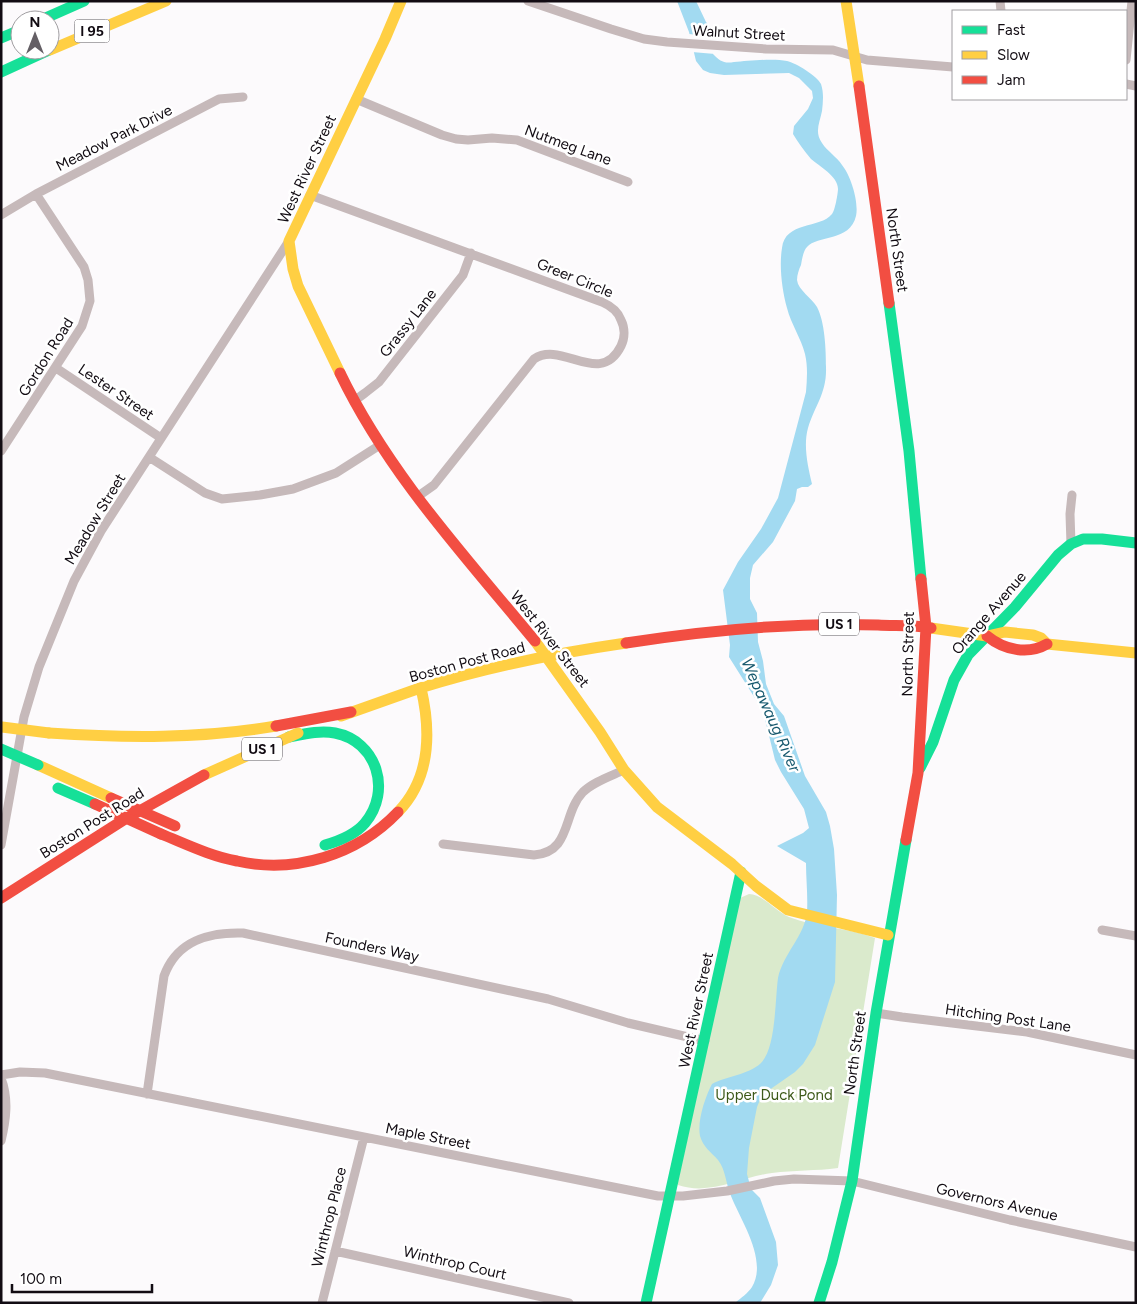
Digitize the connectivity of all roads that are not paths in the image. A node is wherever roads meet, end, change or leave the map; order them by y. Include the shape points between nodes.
1 (84, 1) edge
2 (166, 1) edge
3 (401, 1) edge
4 (528, 1) edge
5 (846, 1) edge
6 (1132, 1) edge
7 (60, 12) edge
8 (60, 46) edge
9 (1127, 50) edge
10 (854, 56) junction
11 (28, 60) edge
12 (952, 67) edge
13 (1, 72) edge
14 (243, 97) dead end
15 (356, 99) junction
16 (628, 182) dead end
17 (36, 194) junction
18 (310, 195) junction
19 (1, 215) edge
20 (289, 241) junction
21 (471, 254) junction
22 (56, 368) junction
23 (354, 401) junction
24 (161, 438) junction
25 (380, 445) junction
26 (1, 452) edge
27 (149, 457) junction
28 (1072, 495) dead end
29 (417, 497) junction
30 (1136, 543) edge
31 (1071, 544) junction
32 (926, 627) junction
33 (987, 636) junction
34 (1136, 653) edge
35 (547, 656) junction
36 (421, 688) junction
37 (351, 712) junction
38 (1, 727) edge
39 (289, 737) junction
40 (1, 749) edge
41 (1, 762) edge
42 (624, 770) junction
43 (918, 773) junction
44 (28, 774) dead end
45 (45, 782) dead end
46 (188, 832) dead end
47 (216, 843) dead end
48 (443, 844) dead end
49 (1, 845) edge
50 (741, 872) junction
51 (1, 898) edge
52 (1102, 930) dead end
53 (888, 935) junction
54 (1136, 936) edge
55 (876, 1013) junction
56 (705, 1041) junction
57 (1136, 1055) edge
58 (1, 1077) edge
59 (147, 1094) junction
60 (364, 1137) junction
61 (1, 1141) edge
62 (852, 1181) junction
63 (670, 1196) junction
64 (1136, 1247) edge
65 (335, 1250) junction
66 (322, 1303) edge
67 (569, 1303) edge
68 (646, 1303) edge
69 (819, 1303) edge

1 - 7 main road, I 95
2 - 8 main road, I 95
3 - 15 main road, West River Street
4 - 10 street, Walnut Street via 644,39 766,49 833,50
5 - 10 main road, North Street
6 - 9 street
10 - 12 street, Walnut Street via 867,60
10 - 32 main road, North Street via 910,451
11 - 13 main road, I 95
14 - 17 street, Meadow Park Drive via 218,99
15 - 16 street, Nutmeg Lane via 442,136 456,140 517,140
15 - 18 main road, West River Street
17 - 19 street, Meadow Park Drive
17 - 22 street, Gordon Road via 84,267 90,291 82,326
18 - 20 main road, West River Street
18 - 21 street, Greer Circle
20 - 23 main road, West River Street via 298,286
20 - 24 street, Meadow Street
21 - 23 street, Grassy Lane via 464,275 379,382
21 - 29 street, Greer Circle via 608,304 622,323 623,343 611,359 595,364 553,354 534,359 434,485
22 - 24 street, Lester Street
22 - 26 street, Gordon Road
23 - 25 main road, West River Street
24 - 27 street, Meadow Street
25 - 27 street via 336,473 294,489 222,499
25 - 29 main road, West River Street
27 - 49 street, Meadow Street via 91,547 46,649 24,717
28 - 31 street
29 - 35 main road, West River Street
30 - 31 main road via 1088,538
31 - 33 main road, Orange Avenue
32 - 33 main road, Boston Post Road / US 1
32 - 35 main road, Boston Post Road / US 1 via 838,624 720,631
32 - 43 main road, North Street
33 - 34 main road, Boston Post Road / US 1 via 1005,632 1033,635 1046,644
33 - 43 main road, Orange Avenue via 968,655 954,680 933,742
35 - 36 main road, Boston Post Road / US 1
35 - 42 main road, West River Street
36 - 37 main road, Boston Post Road / US 1
36 - 45 main road, bridge via 428,729 426,760 414,791 397,814 361,842 312,862 279,866 229,860 160,834
37 - 38 main road, bridge via 265,728 190,735 118,737
37 - 39 main road, Boston Post Road / US 1
39 - 47 main road via 330,732 350,738 364,748 374,761 380,783 377,805 372,814 364,824 319,848 279,854 254,853
39 - 51 main road, Boston Post Road / US 1 via 166,795
40 - 46 main road, bridge
41 - 44 main road
42 - 48 street via 584,791 560,842 552,851 534,856
42 - 50 main road, West River Street via 657,807
43 - 53 main road, North Street
50 - 53 main road via 788,910
50 - 56 main road, West River Street
52 - 54 street
53 - 55 main road, North Street
55 - 57 street, Hitching Post Lane via 1027,1032
55 - 62 main road, North Street
56 - 59 street, Founders Way via 548,998 243,933 224,932 195,940 179,952 167,968
56 - 63 main road, West River Street
58 - 59 street, Maple Street via 20,1072 46,1073
58 - 61 street via 6,1104
59 - 60 street, Maple Street
60 - 63 street, Maple Street
60 - 65 street, Winthrop Place
62 - 63 street, Maple Street via 794,1179 727,1191
62 - 64 street, Governors Avenue
62 - 69 main road, North Street
63 - 68 main road, West River Street
65 - 66 street, Winthrop Place
65 - 67 street, Winthrop Court

